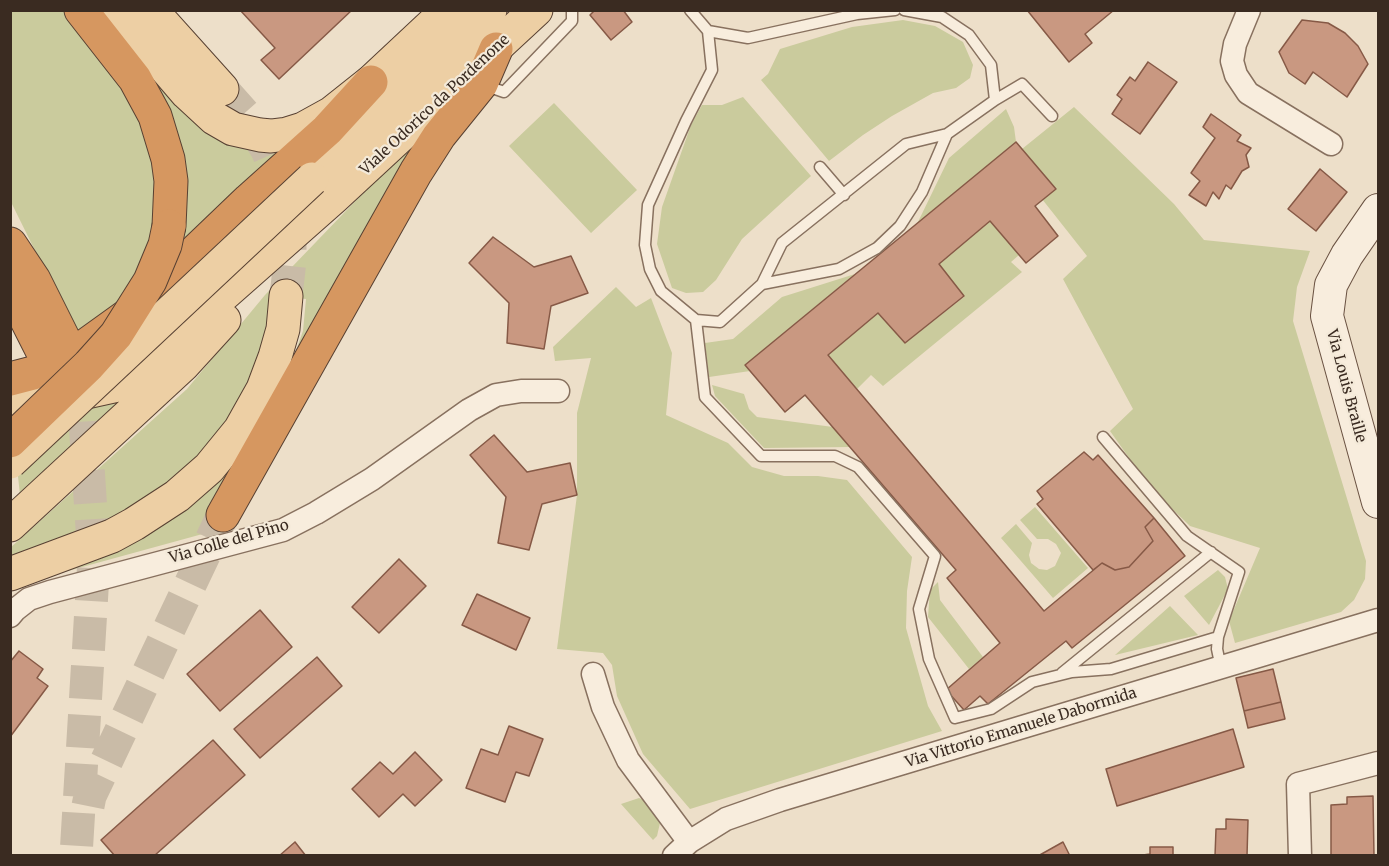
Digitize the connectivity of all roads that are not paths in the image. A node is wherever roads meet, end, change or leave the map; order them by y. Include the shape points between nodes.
1 (81, 10) edge
2 (116, 10) edge
3 (151, 10) edge
4 (448, 10) edge
5 (490, 10) edge
6 (536, 10) edge
7 (572, 10) edge
8 (690, 10) edge
9 (896, 10) edge
10 (904, 10) edge
11 (1249, 10) edge
12 (708, 31) junction
13 (496, 49) junction
14 (371, 82) junction
15 (481, 84) junction
16 (222, 89) tunnel mouth
17 (995, 100) junction
18 (1052, 116) dead end
19 (947, 134) junction
20 (1331, 144) dead end
21 (820, 167) dead end
22 (322, 189) junction
23 (844, 195) junction
24 (1378, 210) edge
25 (10, 220) edge
26 (10, 244) edge
27 (762, 284) junction
28 (17, 289) edge
29 (286, 296) tunnel mouth
30 (696, 320) junction
31 (56, 351) tunnel mouth
32 (10, 379) edge
33 (558, 391) dead end
34 (10, 409) edge
35 (1103, 437) dead end
36 (10, 441) edge
37 (10, 462) edge
38 (1378, 502) edge
39 (223, 515) tunnel mouth
40 (10, 525) edge
41 (1211, 552) junction
42 (10, 574) edge
43 (13, 613) edge
44 (1378, 620) edge
45 (1218, 637) junction
46 (1221, 668) junction
47 (593, 674) dead end
48 (1060, 675) junction
49 (1378, 763) edge
50 (682, 849) edge
51 (1300, 855) edge

1 - 36 highway, bridge via 135,79 155,116 168,159 170,226 150,281 116,335
2 - 14 main road via 198,105 233,129 271,136 303,129 332,113
3 - 16 main road
4 - 14 main road
5 - 22 main road, Viale Odorico da Pordenone
6 - 13 main road, Viale Odorico da Pordenone
7 - 15 lane via 572,21 504,92
8 - 12 lane
9 - 12 lane via 857,14 748,38
10 - 17 lane via 942,17 969,34 991,65
11 - 20 street via 1235,44 1232,61 1236,75 1248,93
12 - 30 lane via 712,70 648,205 645,245 650,269 661,291
13 - 15 highway
13 - 22 main road, Viale Odorico da Pordenone
14 - 32 highway via 327,130 131,313 74,354
15 - 39 highway via 416,172
17 - 18 lane via 1022,84
17 - 19 lane
19 - 23 lane via 906,144
19 - 27 lane via 922,192 900,226 877,248 839,269
21 - 23 lane
22 - 34 main road via 150,363 114,386
22 - 37 main road, bridge
22 - 40 main road via 183,365
23 - 27 lane via 783,243
24 - 38 main road, Via Louis Braille via 1331,285 1327,316
25 - 28 highway
26 - 28 highway
27 - 30 lane via 720,322
28 - 31 highway
29 - 42 main road via 283,329 263,389 240,430 209,468 177,496 112,536
30 - 48 lane via 705,397 761,456 835,456 858,467 935,556 919,609 929,659 955,718 991,709 1032,682
33 - 43 street, Via Colle del Pino via 496,395 372,479 283,530 50,592 29,599
35 - 41 lane via 1187,536
41 - 45 lane via 1239,572
41 - 48 lane
44 - 46 street, Via Vittorio Emanuele Dabormida
45 - 46 lane
45 - 48 lane via 1111,669
46 - 50 street, Via Vittorio Emanuele Dabormida via 780,800 726,819
47 - 50 street via 603,707 628,760
49 - 51 street via 1298,784

